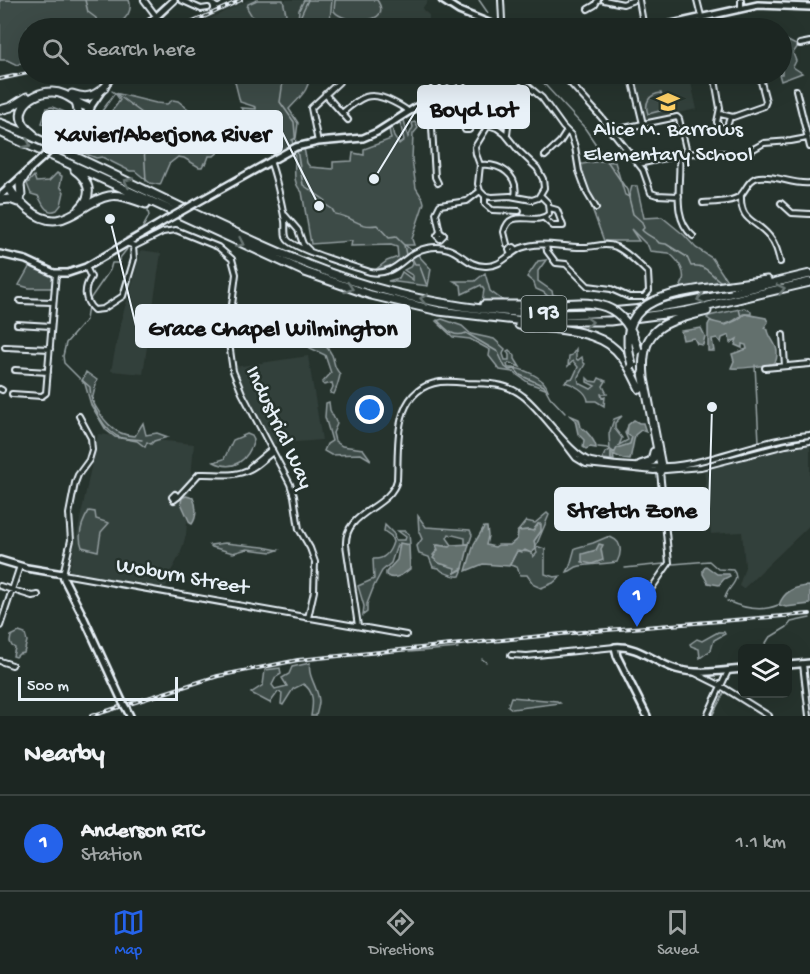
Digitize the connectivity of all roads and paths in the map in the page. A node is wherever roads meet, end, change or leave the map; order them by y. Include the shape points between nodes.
1 (144, 0) edge
2 (174, 0) edge
3 (181, 0) edge
4 (442, 0) edge
5 (501, 0) edge
6 (634, 0) edge
7 (639, 0) edge
8 (697, 0) edge
9 (741, 0) edge
10 (605, 1) edge
11 (597, 2) edge
12 (810, 7) edge
13 (208, 8) dead end
14 (588, 9) dead end
15 (741, 9) junction
16 (156, 16) joint
17 (476, 18) edge
18 (502, 18) edge
19 (642, 18) edge
20 (702, 18) edge
21 (706, 18) edge
22 (810, 42) edge
23 (800, 44) dead end
24 (107, 84) edge
25 (337, 84) edge
26 (438, 84) edge
27 (526, 84) edge
28 (572, 84) edge
29 (633, 84) edge
30 (716, 84) edge
31 (761, 84) edge
32 (104, 88) junction
33 (796, 90) dead end
34 (435, 91) junction
35 (325, 94) junction
36 (73, 96) junction
37 (423, 102) junction
38 (90, 108) junction
39 (0, 110) edge
40 (342, 113) junction
41 (410, 113) junction
42 (465, 114) junction
43 (720, 114) junction
44 (730, 117) junction
45 (348, 120) dead end
46 (500, 120) dead end
47 (476, 121) junction
48 (0, 123) edge
49 (643, 124) junction
50 (488, 126) junction
51 (71, 131) junction
52 (567, 131) junction
53 (0, 132) edge
54 (612, 133) junction
55 (507, 135) junction
56 (807, 138) junction
57 (318, 142) junction
58 (52, 146) junction
59 (810, 147) edge
60 (748, 152) dead end
61 (687, 153) junction
62 (724, 153) dead end
63 (679, 154) junction
64 (53, 156) junction
65 (545, 156) dead end
66 (268, 162) junction
67 (639, 164) junction
68 (480, 165) junction
69 (27, 172) junction
70 (438, 183) dead end
71 (810, 183) edge
72 (9, 187) junction
73 (480, 191) junction
74 (741, 195) junction
75 (21, 196) junction
76 (485, 196) junction
77 (515, 196) junction
78 (541, 196) junction
79 (679, 196) junction
80 (0, 198) edge
81 (703, 203) dead end
82 (781, 204) dead end
83 (26, 207) junction
84 (550, 208) junction
85 (596, 208) dead end
86 (519, 211) dead end
87 (173, 212) junction
88 (283, 212) junction
89 (810, 214) edge
90 (544, 218) junction
91 (440, 232) dead end
92 (693, 236) dead end
93 (126, 243) junction
94 (507, 244) dead end
95 (546, 245) junction
96 (132, 246) junction
97 (316, 253) junction
98 (0, 254) edge
99 (780, 262) dead end
100 (86, 266) junction
101 (56, 273) junction
102 (810, 274) edge
103 (799, 276) junction
104 (810, 282) edge
105 (757, 295) junction
106 (20, 301) dead end
107 (53, 302) junction
108 (444, 303) junction
109 (230, 312) junction
110 (478, 317) junction
111 (289, 319) dead end
112 (17, 324) dead end
113 (51, 326) junction
114 (783, 335) dead end
115 (5, 347) dead end
116 (50, 349) junction
117 (810, 364) edge
118 (785, 366) junction
119 (765, 368) dead end
120 (15, 370) dead end
121 (48, 372) junction
122 (644, 377) junction
123 (640, 389) junction
124 (12, 394) dead end
125 (79, 416) dead end
126 (810, 435) edge
127 (810, 441) edge
128 (272, 451) junction
129 (654, 452) junction
130 (721, 456) junction
131 (722, 462) junction
132 (637, 466) junction
133 (660, 468) junction
134 (178, 496) dead end
135 (0, 560) edge
136 (20, 566) junction
137 (63, 574) junction
138 (0, 586) edge
139 (13, 590) junction
140 (649, 592) dead end
141 (38, 595) dead end
142 (308, 618) junction
143 (358, 626) junction
144 (0, 627) edge
145 (406, 635) dead end
146 (615, 647) junction
147 (511, 655) dead end
148 (0, 661) edge
149 (810, 663) edge
150 (803, 664) junction
151 (12, 665) dead end
152 (792, 665) edge
153 (738, 669) edge
154 (728, 670) junction
155 (694, 672) junction
156 (721, 686) junction
157 (130, 716) edge
158 (647, 716) edge
159 (707, 716) edge
160 (770, 716) edge
161 (809, 716) edge

1 - 16 street
2 - 16 main road
3 - 13 street
4 - 17 main road
5 - 18 street
6 - 10 street via 624,4
7 - 19 street
8 - 20 street
9 - 15 street
10 - 11 street
11 - 14 street
12 - 15 main road via 764,5
15 - 21 main road
22 - 23 street
24 - 32 main road
25 - 35 street
26 - 34 main road
27 - 52 street via 542,98
28 - 54 street
29 - 49 street
30 - 43 street
31 - 44 street via 765,105
32 - 36 highway via 88,97
32 - 38 main road
33 - 56 street
34 - 37 main road
34 - 42 street
35 - 40 street
35 - 57 street via 311,110
36 - 38 highway
36 - 39 highway via 58,90 42,90
36 - 51 highway via 80,114
36 - 58 highway via 44,93 24,106 21,117 25,127
37 - 41 main road
37 - 70 street via 431,111
38 - 51 main road
40 - 41 street via 362,98 374,95
40 - 45 street
41 - 57 main road via 367,137
42 - 47 street
42 - 47 street via 461,119 465,130
43 - 44 street
43 - 44 street via 717,122 722,128 729,125
46 - 55 street via 508,126
47 - 50 street
48 - 58 highway, I 93
49 - 54 street
49 - 61 street via 678,117
50 - 55 street
50 - 68 street via 476,145
51 - 69 main road, bridge
52 - 65 street
52 - 85 street via 585,189
53 -> 64 highway, I 93
54 - 67 street
55 - 78 street via 540,172 544,186
56 - 59 street
56 - 60 street via 764,143
57 - 66 main road via 296,147
108 -> 58 highway, I 93 via 374,287 309,265
61 - 62 street
61 - 63 street
63 - 67 street
63 - 79 street
64 - 75 highway via 85,179 89,190 85,203 71,213 52,216 34,210
64 - 87 highway, I 93
66 - 88 street
66 - 93 main road, bridge
67 - 79 street via 652,194
68 - 73 street
68 - 77 street via 495,166 509,173 515,183
69 - 72 main road
69 - 75 highway via 20,186
71 - 74 street via 759,177
72 - 75 highway
72 - 80 main road
72 - 83 highway
73 - 76 street
73 - 91 street via 466,201 439,206 436,213
74 - 81 street
74 - 99 street via 743,212 770,236
76 - 77 street
76 - 86 street via 485,204 492,210
77 - 78 street via 532,200
78 - 84 street
79 - 92 street via 681,218
80 - 83 highway
82 - 89 street via 792,213
83 - 87 highway via 40,216 59,219 117,195
84 - 90 street
84 - 90 street via 557,210 563,226 553,226
87 -> 110 highway, I 93 via 294,268 349,288 409,305
88 - 97 street via 298,230 304,246
88 - 97 street via 288,241
90 - 94 street via 510,220 504,231
93 - 96 street
93 - 100 main road
95 - 95 street via 556,263 566,264 588,286 610,288 631,297 644,297 649,291 648,273 616,247
95 - 97 street via 517,250 498,264 485,267 449,248 427,248 392,270 377,273
96 - 100 street via 134,259 124,296 104,309 93,309 87,300 86,287 91,277
96 - 109 street, Industrial Way via 176,230 226,252 236,272
98 - 101 main road
100 - 101 main road
101 - 107 street
102 - 103 highway, I 93
103 -> 108 highway, I 93 via 693,301 610,312 533,313
103 - 123 highway, bridge via 660,298 644,306 633,318 628,345
105 -> 104 highway, I 93
110 -> 105 highway, I 93 via 548,322 618,320 680,312
105 - 122 highway via 660,327 645,347
106 - 107 street
107 - 113 street
108 - 122 highway, bridge via 520,306 587,302 612,309 629,326
109 - 111 street via 279,321
109 - 128 street, Industrial Way via 228,340 234,376
110 - 123 highway via 597,337 621,356
112 - 113 street
113 - 116 street
114 - 118 street
115 - 116 street
116 - 121 street
117 - 118 street
118 - 119 street
120 - 121 street
121 - 124 street via 46,394
122 - 133 highway
123 - 129 highway
125 - 137 street via 90,434 92,448 75,483 69,516 71,540
126 - 130 street
127 - 131 street
128 - 134 street via 248,470 234,475 200,474
128 - 142 street, Industrial Way via 290,484 298,527 314,559 315,585
129 - 132 highway via 652,461
129 - 133 highway
130 - 131 street
130 - 133 street
131 - 133 street
132 - 133 street
132 - 143 street via 587,460 579,455 516,390 501,385 439,382 425,387 412,397 400,420 394,488 354,523 346,537
133 - 140 street via 669,562
135 - 136 main road, Woburn Street
136 - 137 main road, Woburn Street
136 - 139 street
137 - 142 street, Woburn Street
137 - 157 main road
138 - 139 street
139 - 141 street
139 - 144 street
142 - 143 street, Woburn Street
143 - 145 street, Woburn Street
146 - 147 street
146 - 155 main road via 630,648 672,668
146 - 158 main road
148 - 151 street
149 - 150 main road
150 - 152 main road
150 - 161 street
153 - 154 main road
154 - 155 main road
154 - 156 street
155 - 156 street
156 - 159 street
156 - 160 street

